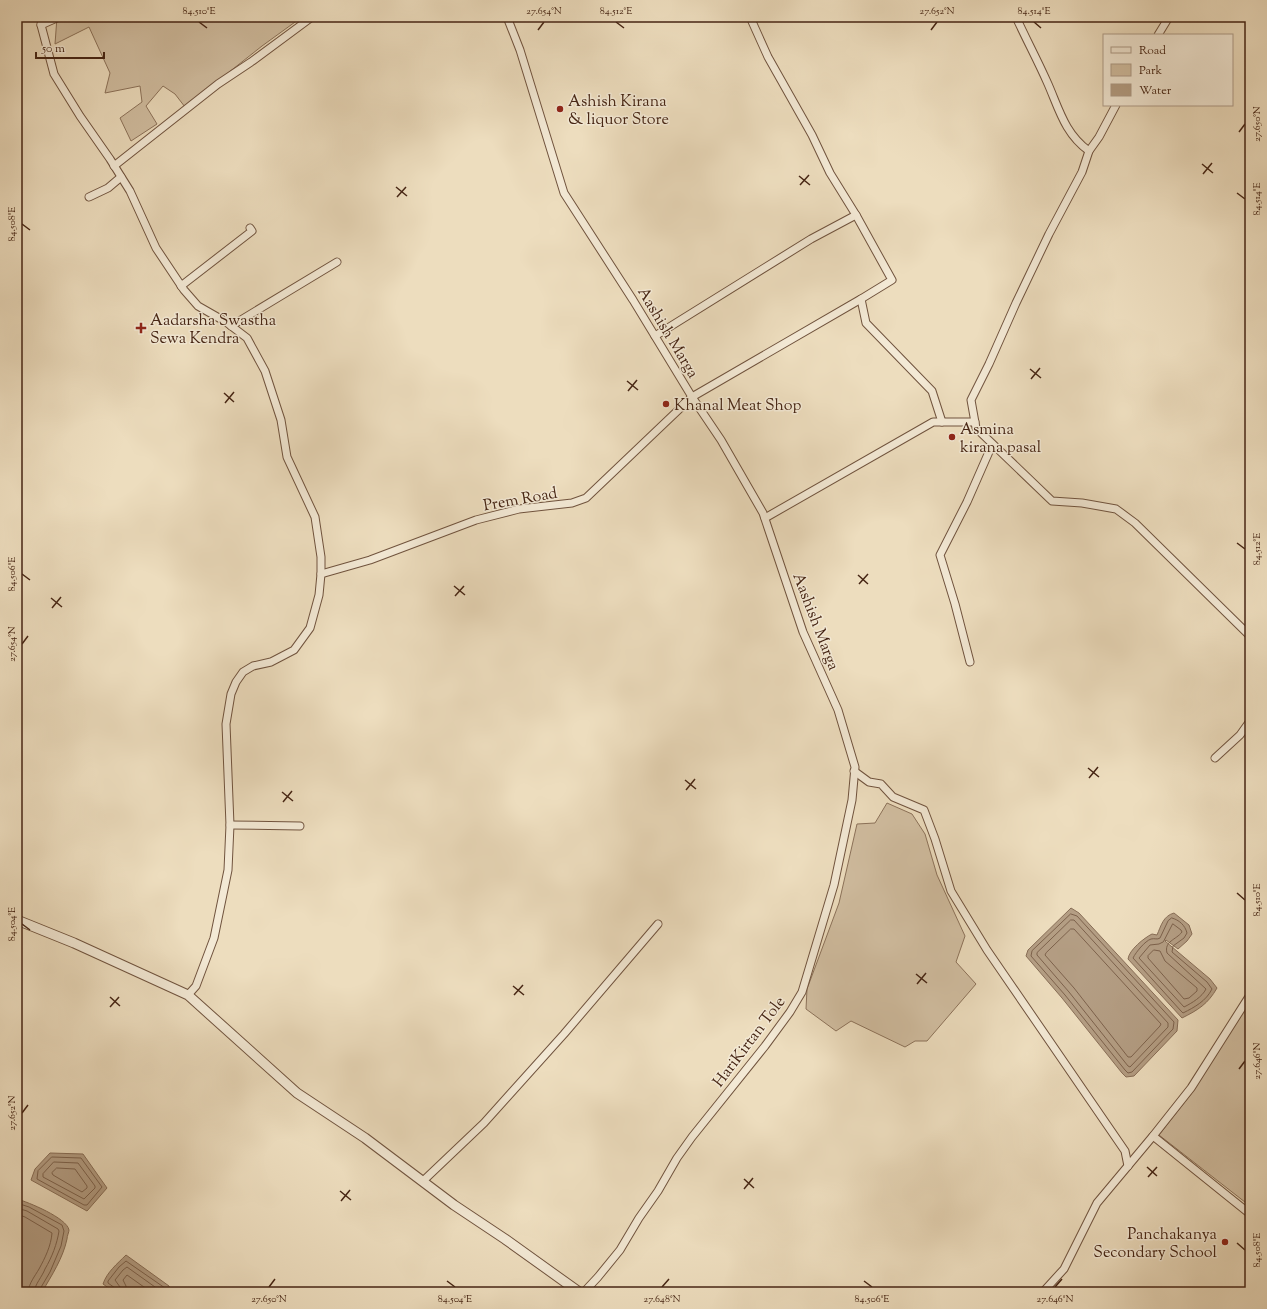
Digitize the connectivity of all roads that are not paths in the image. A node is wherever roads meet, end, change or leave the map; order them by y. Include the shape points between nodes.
1 (42, 17) edge
2 (59, 17) edge
3 (312, 17) edge
4 (507, 17) edge
5 (750, 17) edge
6 (1016, 17) edge
7 (1169, 17) edge
8 (41, 25) junction
9 (1159, 34) edge
10 (1115, 106) edge
11 (1089, 151) junction
12 (114, 166) junction
13 (121, 177) junction
14 (89, 197) dead end
15 (856, 215) junction
16 (250, 228) dead end
17 (337, 262) dead end
18 (181, 286) junction
19 (862, 299) junction
20 (231, 326) junction
21 (655, 336) junction
22 (692, 397) junction
23 (942, 422) junction
24 (975, 422) junction
25 (992, 444) junction
26 (765, 518) junction
27 (321, 574) junction
28 (1250, 636) edge
29 (970, 662) dead end
30 (1250, 721) edge
31 (1215, 758) dead end
32 (854, 771) junction
33 (230, 825) junction
34 (300, 826) dead end
35 (17, 920) edge
36 (658, 924) dead end
37 (188, 995) junction
38 (1250, 995) edge
39 (1153, 1136) junction
40 (1128, 1166) junction
41 (423, 1182) junction
42 (1250, 1214) edge
43 (579, 1292) edge
44 (584, 1292) edge
45 (1042, 1292) edge

1 - 8 street
2 - 8 street
3 - 12 street via 218,84
4 - 21 street, Aashish Marga via 520,50 564,193
5 - 15 street via 768,57 812,135 830,173
6 - 11 street via 1065,126 1079,144
7 - 9 street
8 - 12 street via 54,74
10 - 11 street
11 - 24 street via 1082,172 1049,234 971,400
12 - 13 street
13 - 14 street via 108,188
13 - 18 street via 156,248
15 - 19 street, Prem Road via 892,280
15 - 21 street via 811,239
16 - 18 street via 252,231
17 - 20 street
18 - 20 street via 198,306
19 - 22 street, Prem Road
19 - 23 street via 866,323 932,392
20 - 27 street via 247,338 265,370 281,420 287,457 315,517
21 - 22 street, Aashish Marga
22 - 26 street, Aashish Marga via 721,440
22 - 27 street, Prem Road via 586,498 572,503 519,509 476,520 370,560
23 - 24 street
23 - 26 street via 933,422
24 - 25 street via 976,428
25 - 28 street via 1052,501 1116,509 1135,523
25 - 29 street via 940,555
26 - 32 street, Aashish Marga via 803,632 838,710
27 - 33 street via 319,595 310,628 294,650 271,662 253,666 243,672 236,682 226,724
30 - 31 street via 1240,735
32 - 40 street via 869,782 881,784 893,797 924,810 951,891 987,950 1125,1151
32 - 44 street, HariKirtan Tole via 852,800 834,885 802,992 765,1046 677,1158 620,1250
33 - 34 street
33 - 37 street via 228,870 214,938 196,986
35 - 37 street
36 - 41 street via 484,1124
37 - 41 street via 297,1093
38 - 39 street via 1191,1088
39 - 40 street
39 - 42 street
40 - 45 street via 1097,1203 1064,1269
41 - 43 street

